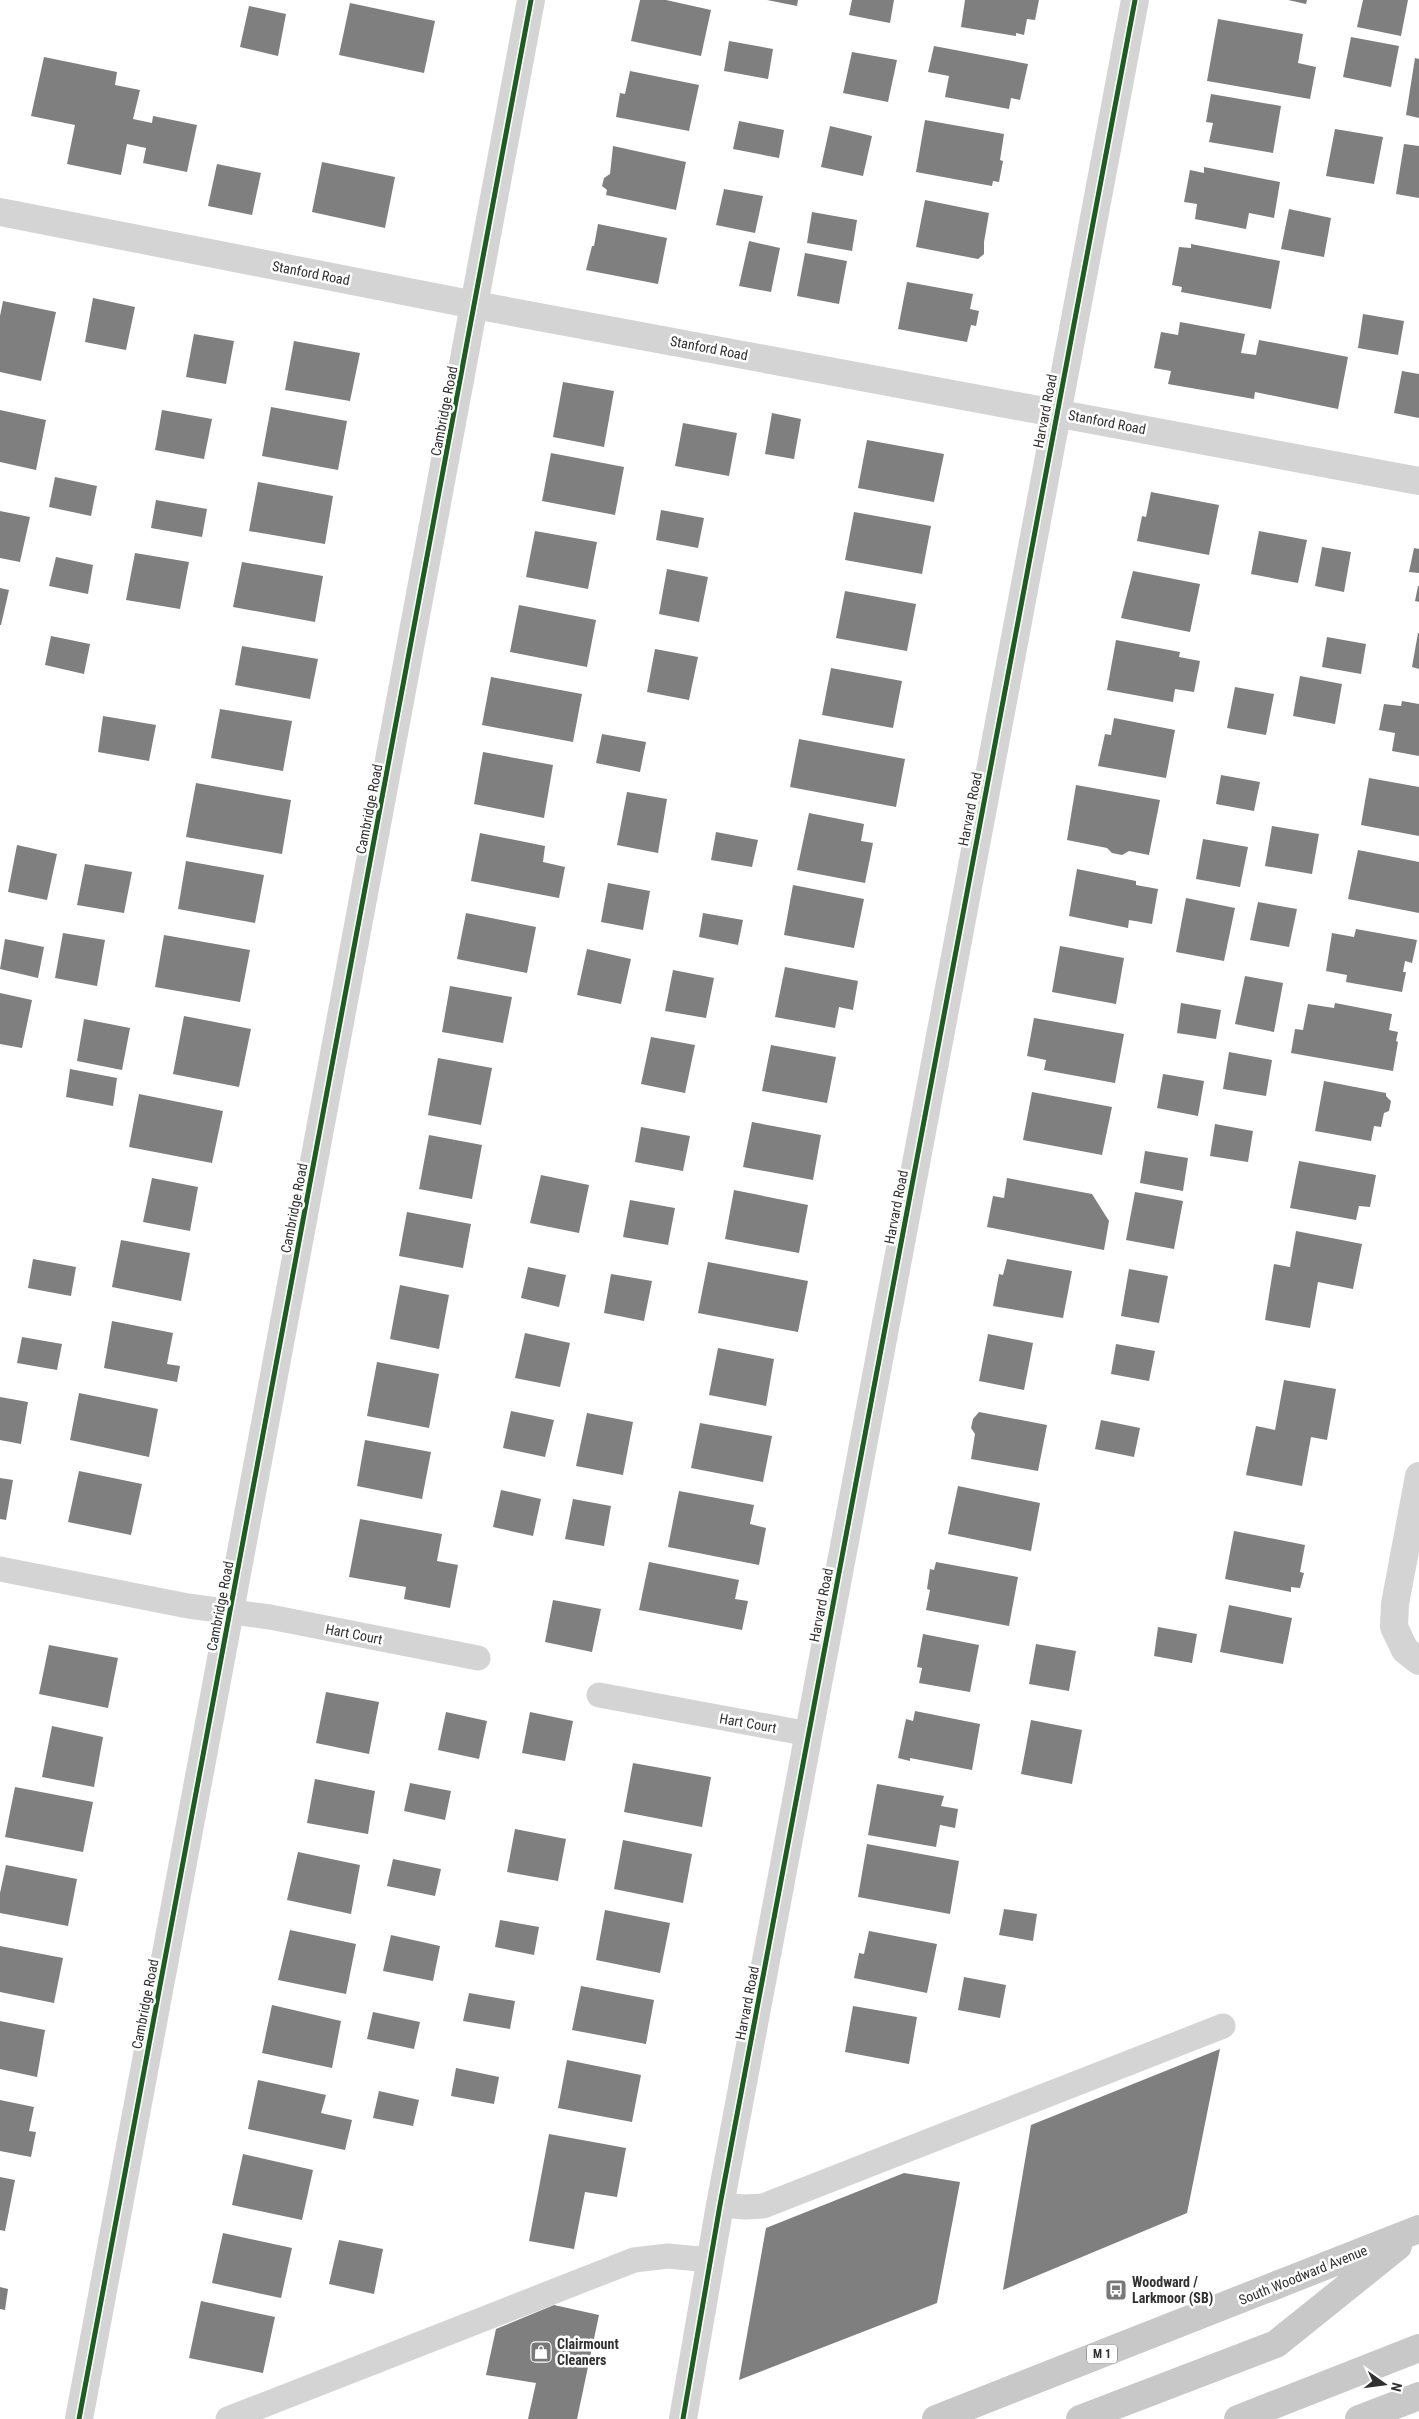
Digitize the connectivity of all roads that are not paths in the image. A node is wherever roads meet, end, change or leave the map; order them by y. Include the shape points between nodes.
1 (531, 0) edge
2 (1135, 0) edge
3 (0, 212) edge
4 (475, 305) junction
5 (1057, 412) junction
6 (1419, 481) edge
7 (1419, 1476) edge
8 (0, 1569) edge
9 (230, 1612) junction
10 (478, 1658) dead end
11 (1419, 1660) edge
12 (599, 1695) dead end
13 (809, 1734) junction
14 (1223, 2026) dead end
15 (720, 2205) junction
16 (1419, 2230) edge
17 (710, 2260) junction
18 (1419, 2348) edge
19 (1419, 2396) edge
20 (79, 2419) edge
21 (228, 2419) edge
22 (683, 2419) edge
23 (936, 2419) edge
24 (1080, 2419) edge
25 (1238, 2419) edge
26 (1359, 2419) edge

1 - 4 street, Cambridge Road
2 - 5 street, Harvard Road
3 - 4 street, Stanford Road
4 - 5 street, Stanford Road
4 - 9 street, Cambridge Road
5 - 6 street, Stanford Road
5 - 13 street, Harvard Road
7 - 11 street via 1395,1604 1394,1627 1405,1650
8 - 9 lane, Hart Court
9 - 10 lane, Hart Court
9 - 20 street, Cambridge Road
12 - 13 lane, Hart Court
13 - 15 street, Harvard Road
14 - 15 lane via 763,2206
15 - 17 street, Harvard Road
16 - 23 main road, South Woodward Avenue / M 1
16 - 24 main road via 1276,2344
17 - 21 lane via 668,2256 634,2260
17 - 22 street, Harvard Road
18 - 25 main road
19 - 26 main road

